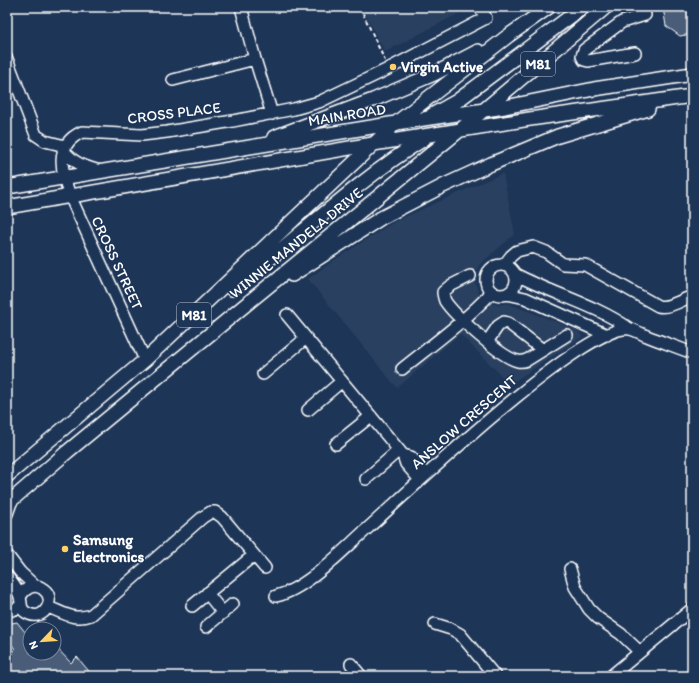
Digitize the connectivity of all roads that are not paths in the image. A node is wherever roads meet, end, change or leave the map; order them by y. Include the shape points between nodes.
1 (241, 7) edge
2 (480, 7) edge
3 (549, 7) edge
4 (583, 7) edge
5 (606, 7) edge
6 (645, 15) dead end
7 (508, 36) junction
8 (635, 53) dead end
9 (7, 59) edge
10 (255, 59) junction
11 (692, 74) edge
12 (173, 80) dead end
13 (690, 96) edge
14 (483, 110) junction
15 (272, 114) junction
16 (426, 119) junction
17 (396, 123) junction
18 (460, 130) junction
19 (430, 136) junction
20 (373, 144) junction
21 (64, 148) junction
22 (242, 149) junction
23 (101, 171) junction
24 (64, 178) junction
25 (7, 187) edge
26 (70, 196) junction
27 (7, 207) edge
28 (504, 265) junction
29 (515, 274) junction
30 (470, 276) dead end
31 (492, 292) junction
32 (507, 294) junction
33 (692, 296) edge
34 (254, 297) junction
35 (586, 306) junction
36 (198, 310) junction
37 (287, 315) dead end
38 (462, 321) junction
39 (579, 322) junction
40 (630, 329) junction
41 (567, 335) dead end
42 (606, 335) junction
43 (306, 338) junction
44 (487, 342) junction
45 (543, 350) junction
46 (692, 353) edge
47 (145, 360) junction
48 (402, 369) dead end
49 (263, 374) dead end
50 (342, 381) junction
51 (308, 410) dead end
52 (371, 416) junction
53 (336, 444) dead end
54 (401, 453) junction
55 (7, 476) edge
56 (423, 477) junction
57 (366, 479) dead end
58 (9, 499) edge
59 (7, 514) edge
60 (7, 555) edge
61 (254, 555) junction
62 (265, 568) dead end
63 (570, 569) dead end
64 (7, 576) edge
65 (35, 586) junction
66 (207, 593) junction
67 (276, 596) dead end
68 (21, 602) junction
69 (233, 604) dead end
70 (192, 606) dead end
71 (48, 607) junction
72 (7, 611) edge
73 (691, 611) edge
74 (223, 613) junction
75 (435, 624) dead end
76 (206, 627) dead end
77 (640, 652) junction
78 (351, 664) dead end
79 (360, 676) edge
80 (495, 676) edge
81 (610, 676) edge

1 - 10 street
2 - 15 street, CROSS PLACE via 486,18 386,70 319,102
3 - 7 main road, WINNIE MANDELA DRIVE / M81
4 - 16 main road via 457,101
5 - 14 main road, WINNIE MANDELA DRIVE / M81
6 - 8 street via 620,23 582,54 584,60 588,61
7 - 17 main road, WINNIE MANDELA DRIVE / M81
7 - 22 main road via 434,74 373,100
9 - 21 street via 36,135
10 - 12 street
10 - 15 street
11 - 14 main road, MAIN ROAD
13 - 18 main road
13 - 34 main road via 558,136 491,164 382,218
14 - 16 main road, MAIN ROAD
14 - 18 main road, WINNIE MANDELA DRIVE / M81
14 - 19 main road
15 - 21 street, CROSS PLACE via 142,135 82,132
16 - 17 main road, MAIN ROAD
16 - 20 main road
17 - 20 main road, WINNIE MANDELA DRIVE / M81
17 - 22 main road, MAIN ROAD
18 - 19 main road
18 - 34 main road, WINNIE MANDELA DRIVE / M81
19 - 20 main road
19 - 36 main road via 397,156 233,289
20 - 26 main road
20 - 36 main road, WINNIE MANDELA DRIVE / M81
21 - 23 street via 71,159 80,165
21 - 24 street
22 - 23 main road, MAIN ROAD
23 - 24 main road, MAIN ROAD
24 - 25 main road, MAIN ROAD
24 - 26 street, CROSS STREET
26 - 27 main road
26 - 47 street, CROSS STREET
28 - 29 street
28 - 31 street via 494,267 487,274 487,284
28 - 33 street via 517,251 533,246 563,264 585,265 658,306 668,306
29 - 32 street via 516,283
29 - 35 street
30 - 38 street via 443,292 444,300
31 - 32 street
31 - 38 street
32 - 39 street via 525,298
34 - 58 main road, WINNIE MANDELA DRIVE / M81
35 - 39 street
35 - 40 street
36 - 47 main road, WINNIE MANDELA DRIVE / M81
37 - 43 street
38 - 44 street
38 - 48 street
39 - 42 street
40 - 42 street, ANSLOW CRESCENT
40 - 46 street
41 - 45 street
42 - 56 street, ANSLOW CRESCENT via 550,370
43 - 49 street
43 - 50 street
44 - 45 street via 511,359 522,362
44 - 45 street via 504,322
47 - 55 main road, WINNIE MANDELA DRIVE / M81
50 - 51 street
50 - 52 street
52 - 53 street
52 - 54 street
54 - 56 street via 411,457
54 - 57 street
56 - 67 street, ANSLOW CRESCENT via 323,568 291,591
58 - 59 street
60 - 65 street
61 - 62 street
61 - 66 street
61 - 71 street via 222,517 211,512 91,615 74,618
63 - 77 street via 575,587 589,608
64 - 68 street
65 - 68 street via 26,589
65 - 71 street via 47,593
66 - 70 street
66 - 74 street
68 - 71 street via 24,611 32,616 42,614
68 - 72 street
69 - 74 street
73 - 77 street
74 - 76 street
75 - 80 street via 460,634
77 - 81 street
78 - 79 street

